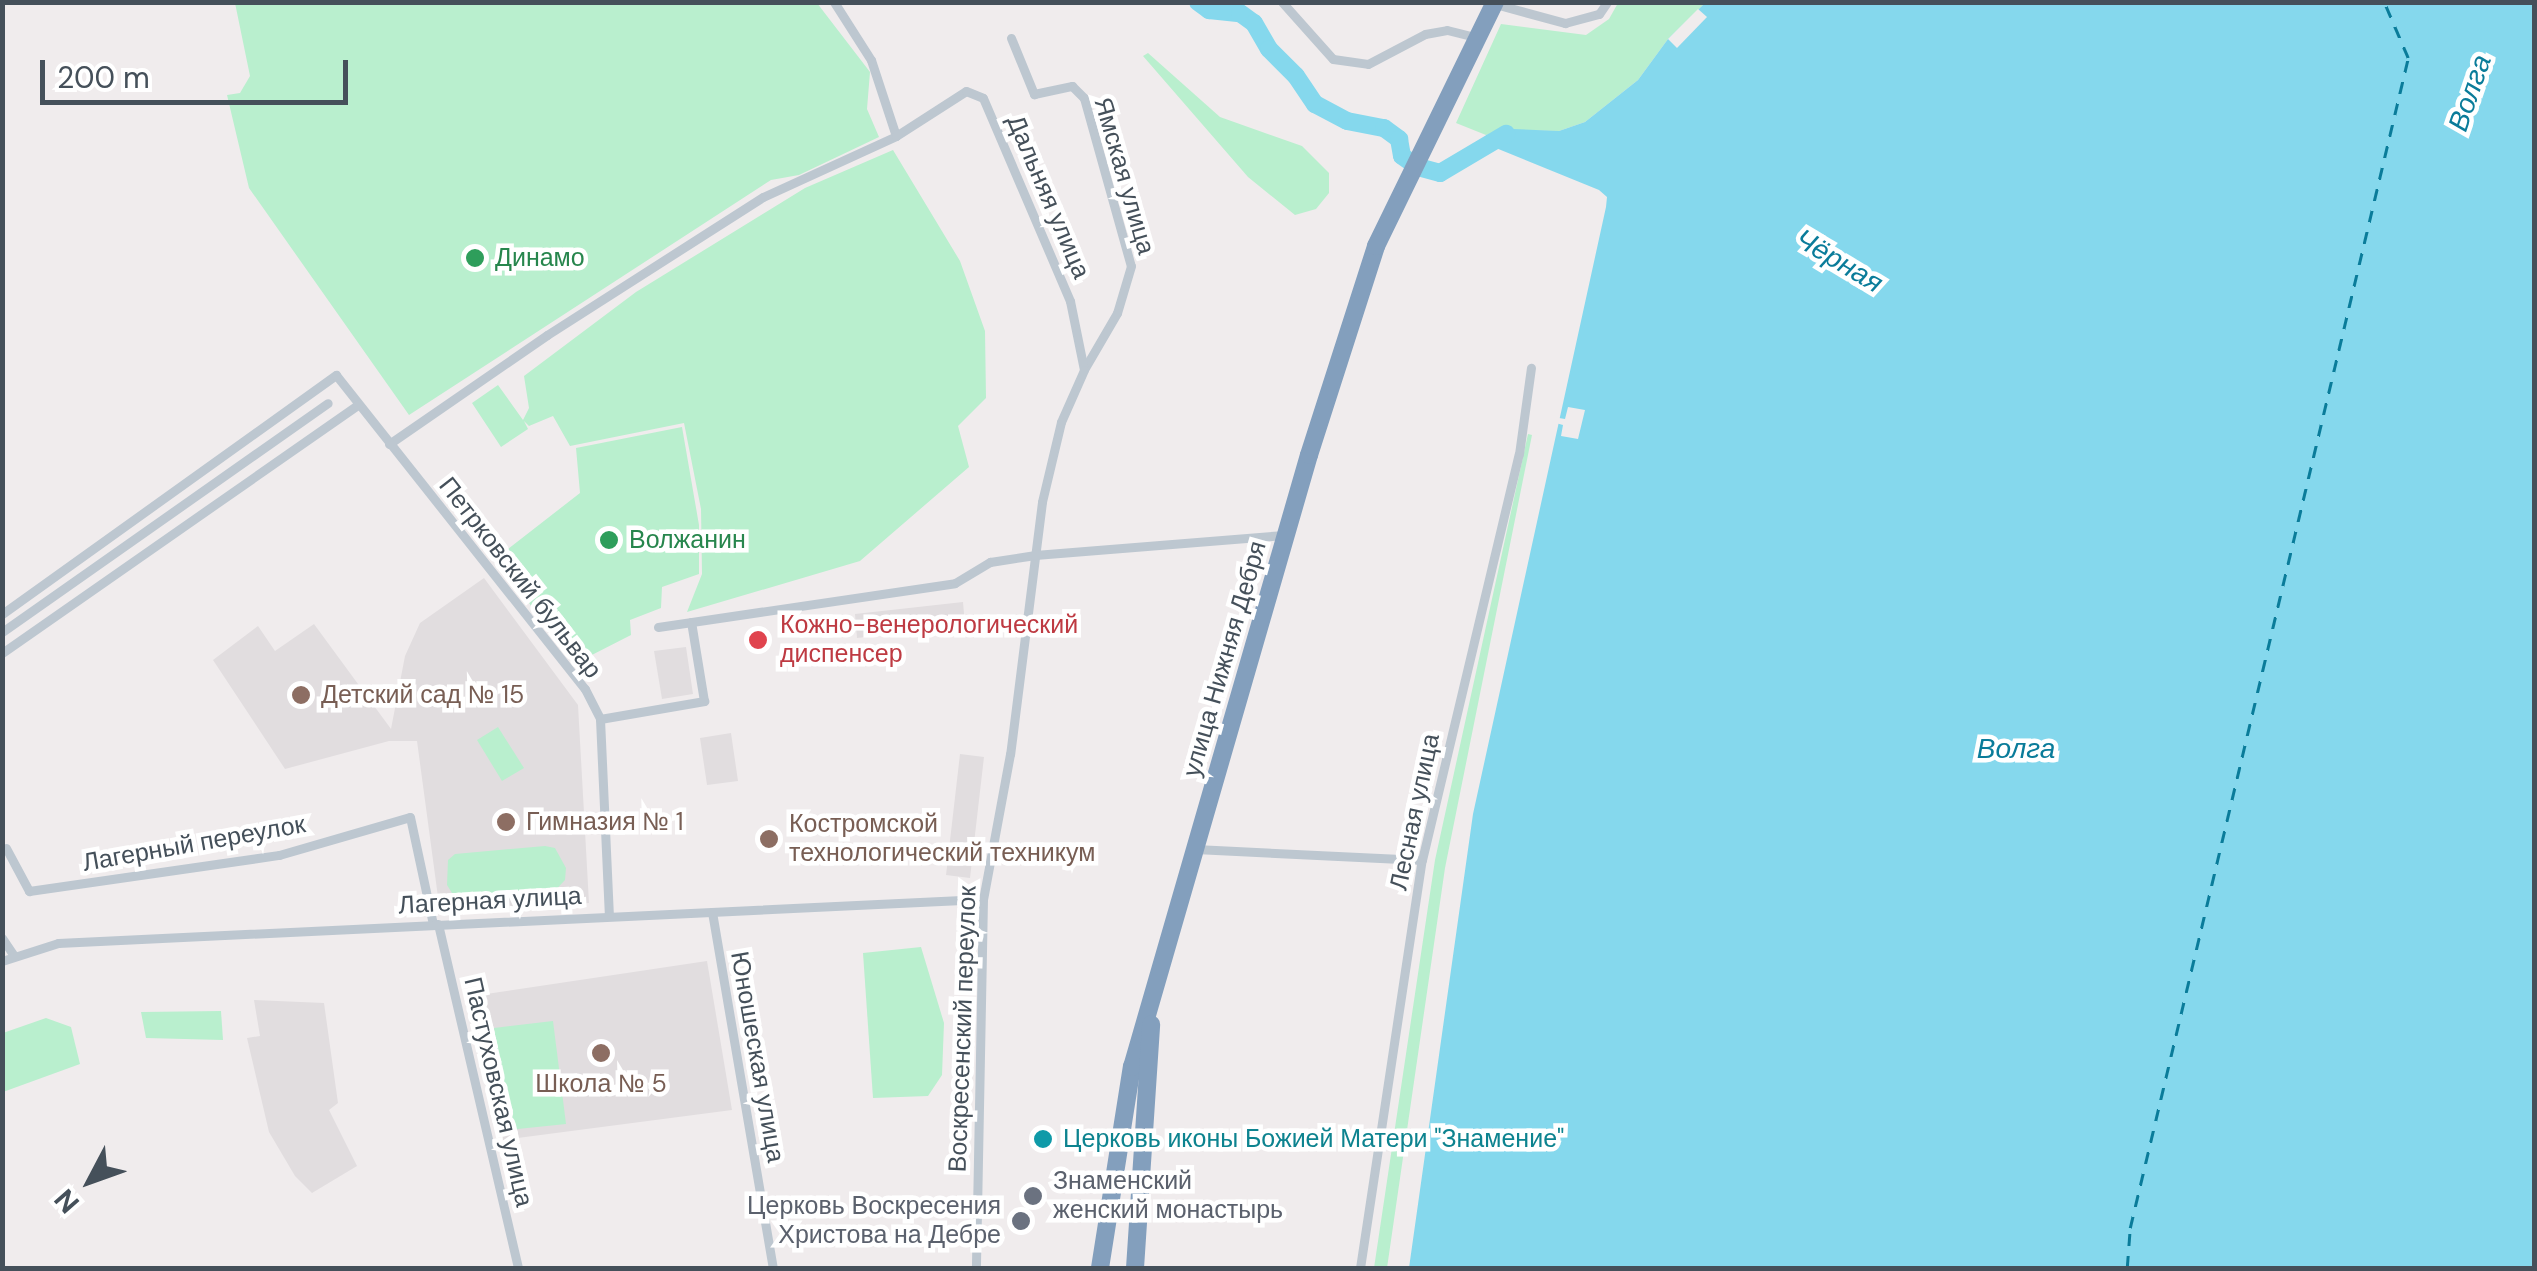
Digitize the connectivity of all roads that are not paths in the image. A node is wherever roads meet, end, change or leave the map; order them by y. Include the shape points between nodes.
1 (834, 2) edge
2 (1282, 2) edge
3 (1606, 2) edge
4 (1493, 3) edge
5 (1011, 38) dead end
6 (1478, 38) junction
7 (896, 136) junction
8 (1531, 368) dead end
9 (1084, 370) junction
10 (328, 404) dead end
11 (358, 405) junction
12 (389, 444) junction
13 (1288, 534) junction
14 (1035, 555) junction
15 (2, 614) edge
16 (691, 622) junction
17 (658, 627) dead end
18 (2, 632) edge
19 (2, 654) edge
20 (600, 719) junction
21 (410, 818) joint
22 (6, 848) dead end
23 (1195, 848) junction
24 (1422, 860) junction
25 (983, 900) junction
26 (712, 912) junction
27 (609, 914) junction
28 (436, 924) junction
29 (2, 938) edge
30 (14, 956) junction
31 (2, 961) edge
32 (1154, 983) junction
33 (518, 1268) edge
34 (772, 1268) edge
35 (976, 1268) edge
36 (1100, 1268) edge
37 (1134, 1268) edge
38 (1360, 1268) edge

1 - 7 street via 871,60
2 - 6 street via 1333,59 1368,64 1425,34 1447,30
3 - 4 street via 1599,14 1578,23
4 - 6 highway, улица Нижняя Дебря
5 - 9 street, Ямская улица via 1034,94 1072,86 1084,98 1131,266 1117,313
6 - 13 highway, улица Нижняя Дебря via 1376,246
7 - 9 street, Дальняя улица via 966,90 983,98 1070,300
7 - 12 street, Дальняя улица via 763,197
8 - 24 street, Лесная улица via 1519,454
9 - 14 street via 1061,422
10 - 18 street
11 - 12 street, Петрковский бульвар
11 - 15 street, Петрковский бульвар via 336,376
11 - 19 street
12 - 20 street, Петрковский бульвар via 585,689
13 - 14 street
13 - 23 highway, улица Нижняя Дебря
14 - 16 street via 990,562 955,583
14 - 25 street, Воскресенский переулок
16 - 17 street
16 - 20 street via 704,701
20 - 27 street, Петрковский бульвар
21 - 22 street, Лагерный переулок via 278,855 29,890
21 - 28 street, Пастуховская улица
23 - 24 street
23 - 32 highway, улица Нижняя Дебря
24 - 38 street, Лесная улица
25 - 26 street, Лагерная улица
25 - 35 street, Воскресенский переулок
26 - 27 street, Лагерная улица
26 - 34 street, Юношеская улица
27 - 28 street, Лагерная улица
28 - 30 street, Лагерная улица via 58,943
28 - 33 street, Пастуховская улица
29 - 30 street
30 - 31 street, Лагерная улица
32 - 36 highway, улица Нижняя Дебря via 1120,1124
32 - 37 highway

